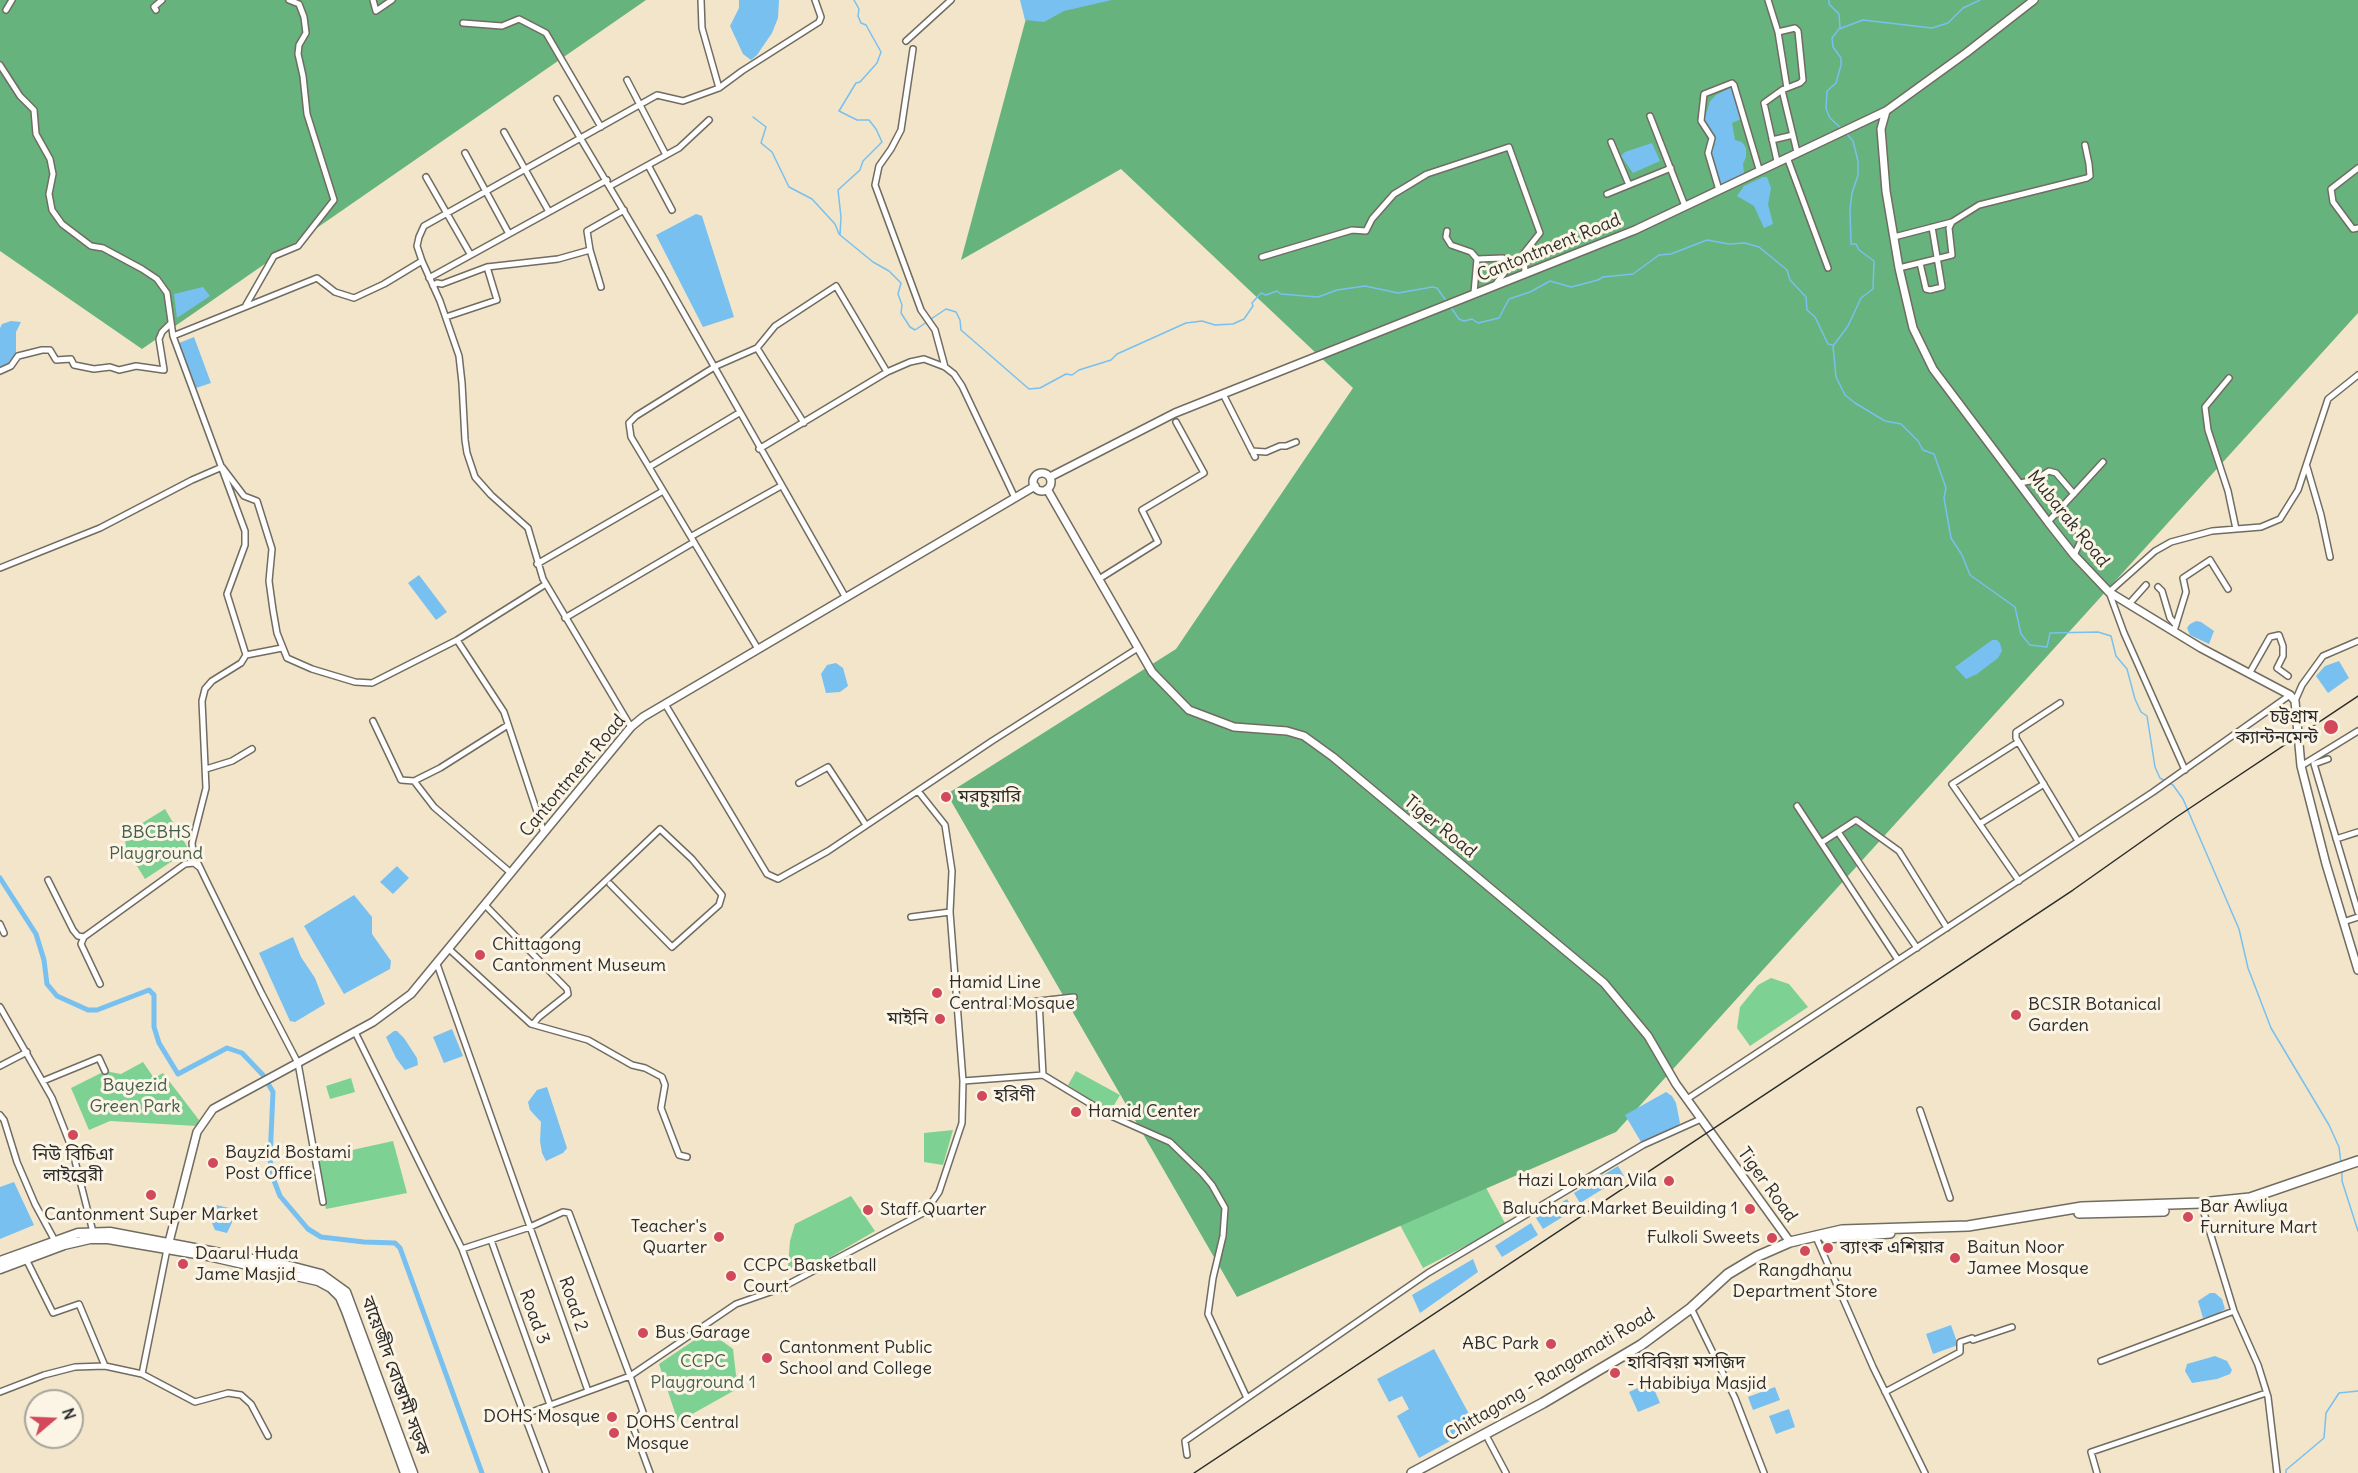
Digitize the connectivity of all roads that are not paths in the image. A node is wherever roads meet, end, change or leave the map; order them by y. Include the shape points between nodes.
1 (12, 0) edge
2 (162, 0) edge
3 (289, 0) edge
4 (373, 0) edge
5 (392, 0) edge
6 (701, 0) edge
7 (815, 0) edge
8 (951, 0) edge
9 (1768, 0) edge
10 (2034, 0) edge
11 (6, 10) dead end
12 (156, 10) dead end
13 (463, 23) dead end
14 (1778, 33) junction
15 (906, 41) dead end
16 (913, 49) dead end
17 (0, 65) edge
18 (627, 80) dead end
19 (718, 88) junction
20 (1785, 89) junction
21 (557, 99) dead end
22 (641, 104) junction
23 (1886, 111) junction
24 (1650, 116) dead end
25 (709, 120) dead end
26 (601, 127) junction
27 (504, 132) dead end
28 (1793, 135) junction
29 (582, 138) junction
30 (1772, 140) junction
31 (1611, 142) dead end
32 (2085, 145) dead end
33 (1797, 152) junction
34 (465, 153) dead end
35 (666, 155) junction
36 (1787, 157) junction
37 (1777, 161) junction
38 (648, 165) junction
39 (1671, 168) junction
40 (2358, 168) edge
41 (526, 169) junction
42 (1758, 170) junction
43 (426, 177) dead end
44 (608, 183) junction
45 (1629, 185) junction
46 (1719, 190) junction
47 (487, 191) junction
48 (1606, 195) dead end
49 (1685, 206) junction
50 (548, 210) dead end
51 (624, 210) junction
52 (672, 210) dead end
53 (447, 213) junction
54 (1952, 222) junction
55 (1932, 227) junction
56 (2358, 228) edge
57 (1447, 231) dead end
58 (508, 232) dead end
59 (1894, 237) junction
60 (590, 250) junction
61 (469, 252) dead end
62 (1262, 257) dead end
63 (1477, 259) junction
64 (1938, 259) junction
65 (422, 261) junction
66 (1920, 263) junction
67 (487, 267) junction
68 (1828, 268) dead end
69 (1899, 268) junction
70 (1525, 273) junction
71 (429, 278) junction
72 (1495, 285) junction
73 (433, 286) junction
74 (601, 287) dead end
75 (1474, 293) junction
76 (246, 305) junction
77 (446, 317) junction
78 (171, 322) junction
79 (173, 336) junction
80 (757, 348) junction
81 (945, 366) junction
82 (714, 368) junction
83 (0, 371) edge
84 (887, 372) junction
85 (2358, 375) edge
86 (2229, 378) dead end
87 (1223, 394) junction
88 (740, 413) junction
89 (1176, 422) dead end
90 (804, 423) junction
91 (1296, 442) dead end
92 (759, 449) junction
93 (2103, 462) dead end
94 (222, 467) junction
95 (649, 467) junction
96 (2307, 467) junction
97 (1050, 477) junction
98 (2020, 483) junction
99 (781, 486) junction
100 (1035, 486) junction
101 (1047, 489) junction
102 (663, 491) junction
103 (2073, 494) junction
104 (1015, 498) junction
105 (2058, 510) junction
106 (2048, 522) junction
107 (2236, 529) junction
108 (693, 539) junction
109 (2074, 555) junction
110 (2330, 557) dead end
111 (537, 564) junction
112 (0, 568) edge
113 (1099, 579) junction
114 (546, 584) junction
115 (2146, 585) dead end
116 (2158, 587) dead end
117 (2228, 589) dead end
118 (2109, 592) junction
119 (846, 598) junction
120 (2129, 604) junction
121 (565, 618) junction
122 (2175, 628) junction
123 (457, 640) junction
124 (2358, 641) edge
125 (282, 648) junction
126 (1138, 648) junction
127 (758, 649) junction
128 (246, 655) junction
129 (2249, 674) junction
130 (2288, 676) dead end
131 (2292, 698) junction
132 (2060, 702) dead end
133 (665, 704) junction
134 (373, 722) dead end
135 (508, 725) junction
136 (631, 727) junction
137 (2358, 731) edge
138 (2018, 742) junction
139 (252, 748) dead end
140 (2328, 759) dead end
141 (2301, 766) junction
142 (206, 769) junction
143 (2185, 770) junction
144 (414, 781) junction
145 (799, 783) dead end
146 (2044, 784) junction
147 (918, 791) junction
148 (1797, 806) dead end
149 (1981, 823) junction
150 (866, 825) junction
151 (1838, 832) junction
152 (2358, 832) edge
153 (544, 833) junction
154 (2336, 839) junction
155 (2078, 841) junction
156 (1821, 843) junction
157 (200, 868) junction
158 (511, 873) junction
159 (48, 880) dead end
160 (2019, 881) junction
161 (610, 884) dead end
162 (485, 905) junction
163 (950, 912) junction
164 (2358, 912) edge
165 (911, 917) dead end
166 (2358, 917) edge
167 (2343, 922) junction
168 (0, 924) edge
169 (1947, 928) junction
170 (4, 933) dead end
171 (84, 936) junction
172 (1917, 948) junction
173 (449, 949) junction
174 (531, 952) junction
175 (1898, 960) junction
176 (437, 964) junction
177 (2358, 970) edge
178 (100, 984) dead end
179 (1074, 997) dead end
180 (1039, 1001) junction
181 (955, 1005) junction
182 (0, 1007) edge
183 (8, 1020) junction
184 (0, 1023) edge
185 (531, 1024) junction
186 (355, 1032) junction
187 (27, 1052) junction
188 (298, 1063) junction
189 (0, 1066) edge
190 (105, 1071) dead end
191 (1043, 1075) junction
192 (43, 1081) junction
193 (963, 1081) junction
194 (1687, 1099) junction
195 (1920, 1110) dead end
196 (0, 1114) edge
197 (1701, 1119) junction
198 (687, 1157) dead end
199 (2358, 1163) edge
200 (1950, 1198) dead end
201 (323, 1202) dead end
202 (2202, 1206) junction
203 (530, 1227) junction
204 (93, 1232) junction
205 (1815, 1237) junction
206 (490, 1240) junction
207 (55, 1241) junction
208 (1790, 1242) junction
209 (168, 1246) junction
210 (462, 1249) junction
211 (26, 1259) junction
212 (0, 1261) edge
213 (0, 1269) edge
214 (1692, 1310) junction
215 (2234, 1311) junction
216 (2012, 1327) dead end
217 (2101, 1361) dead end
218 (105, 1366) junction
219 (142, 1374) junction
220 (630, 1376) junction
221 (588, 1391) junction
222 (0, 1392) edge
223 (1885, 1392) junction
224 (2266, 1393) junction
225 (1247, 1398) junction
226 (550, 1405) junction
227 (523, 1415) junction
228 (268, 1436) dead end
229 (1488, 1439) junction
230 (1187, 1455) dead end
231 (405, 1473) edge
232 (413, 1473) edge
233 (546, 1473) edge
234 (650, 1473) edge
235 (1412, 1473) edge
236 (1423, 1473) edge
237 (1506, 1473) edge
238 (1764, 1473) edge
239 (1925, 1473) edge
240 (2097, 1473) edge
241 (2277, 1473) edge

1 - 11 street
2 - 12 street via 154,7
3 - 76 street via 299,4 304,17 306,33 298,54 307,114 334,200 298,246 274,256
4 - 5 street via 376,11
6 - 19 street via 702,28
7 - 19 street via 819,22
8 - 15 street
9 - 14 street
10 - 23 street, Cantontment Road
13 - 26 street via 502,26 519,19 546,33
14 - 20 street
14 - 20 street via 1795,28 1798,31 1803,80
16 - 81 street via 900,130 879,166 875,185 921,310 935,330
17 - 78 street via 34,110 36,134 50,159 53,174 49,206 62,224 91,246 103,248 156,279 167,293
18 - 22 street
19 - 22 street via 683,101 657,95
20 - 28 street
20 - 30 street via 1764,103
21 - 29 street
22 - 26 street
22 - 35 street
23 - 33 street, Cantontment Road
23 - 59 street, Mubarak Road via 1881,129
24 - 39 street
25 - 35 street
26 - 29 street
27 - 41 street
28 - 30 street
28 - 33 street
29 - 41 street
29 - 44 street
30 - 37 street
31 - 45 street
32 - 54 street via 2090,176 2087,178 1979,206
33 - 36 street, Cantontment Road
34 - 47 street
35 - 38 street
36 - 37 street, Cantontment Road
36 - 68 street
37 - 42 street, Cantontment Road
38 - 44 street
38 - 52 street
39 - 45 street
39 - 49 street
40 - 56 street via 2331,189 2332,202 2353,229
41 - 47 street
41 - 50 street
42 - 46 street, Cantontment Road
42 - 46 street via 1734,85 1704,94 1701,122 1712,138 1708,153
43 - 53 street
44 - 51 street
44 - 71 street
45 - 48 street
46 - 49 street, Cantontment Road
47 - 53 street
47 - 58 street
49 - 70 street, Cantontment Road
51 - 60 street via 587,231
51 - 82 street
53 - 61 street
53 - 65 street via 424,226 417,246
54 - 55 street
54 - 64 street via 1952,255
55 - 59 street
55 - 64 street
57 - 63 street via 1451,245 1471,252
59 - 69 street, Mubarak Road
60 - 67 street via 558,260
60 - 74 street
62 - 70 street via 1352,230 1366,231 1394,194 1427,174 1509,147 1540,234 1524,253
63 - 72 street via 1503,258 1509,264
63 - 75 street
64 - 66 street
64 - 66 street via 1942,286 1930,290 1926,289
65 - 71 street
65 - 76 street via 354,298 335,292 317,278
66 - 69 street
67 - 73 street
67 - 77 street via 497,300
69 - 98 street, Mubarak Road via 1912,328 1933,369
70 - 72 street, Cantontment Road
71 - 73 street
72 - 75 street, Cantontment Road
73 - 77 street
75 - 87 street, Cantontment Road
76 - 79 street
77 - 111 street via 459,356 470,462 491,495 528,528
78 - 79 street
78 - 83 street via 159,339 164,370 136,366 94,369 74,365 71,359 57,360 50,350 42,350 18,356 11,366
79 - 94 street
80 - 82 street
80 - 84 street via 775,326 836,286
80 - 90 street
81 - 84 street via 924,359
81 - 104 street via 962,386
82 - 88 street
82 - 95 street via 629,423 631,437
84 - 90 street
85 - 96 street via 2328,399
86 - 107 street via 2205,407
87 - 91 street via 1254,454
87 - 97 street, Cantontment Road via 1175,413
88 - 92 street
88 - 95 street
89 - 113 street via 1204,473 1142,510 1158,542
90 - 92 street
92 - 99 street
93 - 103 street
94 - 112 street via 100,528
94 - 125 street via 244,495 257,501 272,549 269,581
94 - 128 street via 245,531 245,545 226,594
95 - 102 street
96 - 107 street via 2280,519 2261,527
96 - 110 street
97 - 100 street via 1038,474
97 - 101 street
98 - 103 street via 2049,471 2056,473
98 - 106 street, Mubarak Road
99 - 108 street
99 - 119 street
100 - 101 street
100 - 104 street, Cantontment Road
101 - 113 street, Tiger Road
102 - 108 street
102 - 111 street
103 - 105 street
104 - 119 street, Cantontment Road
105 - 106 street
105 - 109 street via 2081,535
106 - 109 street, Mubarak Road
107 - 118 street via 2171,542 2155,551
108 - 121 street
108 - 127 street
109 - 118 street, Mubarak Road
111 - 114 street
113 - 126 street, Tiger Road
114 - 121 street
114 - 123 street
115 - 120 street
116 - 122 street
117 - 122 street via 2210,560 2183,578 2186,592
118 - 120 street, Mubarak Road
118 - 143 street
119 - 127 street, Cantontment Road
120 - 122 street, Mubarak Road
121 - 136 street
122 - 129 street, Mubarak Road
123 - 125 street via 372,683 312,669 287,658
123 - 135 street via 504,712
124 - 131 street via 2323,656
125 - 128 street
126 - 147 street
126 - 194 street, Tiger Road via 1152,672 1189,710 1234,727 1304,736 1333,756 1604,983 1648,1036
127 - 133 street, Cantontment Road
128 - 142 street via 242,663 205,689 202,701
129 - 130 street via 2270,637 2280,635 2283,656 2277,668
129 - 131 street, Mubarak Road
131 - 141 street
131 - 143 street
132 - 138 street via 2016,732
133 - 136 street, Cantontment Road
133 - 150 street via 767,874 778,879
134 - 144 street via 401,780
135 - 144 street
135 - 153 street
136 - 153 street, Cantontment Road
137 - 141 street
138 - 146 street
138 - 149 street via 1952,784
139 - 142 street
140 - 154 street via 2314,764
141 - 167 street
142 - 157 street via 206,788 192,843
143 - 155 street
144 - 158 street via 434,807
145 - 150 street via 828,767
146 - 149 street
146 - 155 street
147 - 150 street
147 - 163 street via 945,825 952,871
148 - 156 street
149 - 160 street
151 - 156 street
151 - 169 street via 1856,820 1899,851
151 - 172 street
152 - 154 street
153 - 158 street, Cantontment Road
154 - 164 street
155 - 160 street
156 - 175 street
157 - 171 street via 194,863 185,864
157 - 188 street
158 - 162 street, Cantontment Road
159 - 171 street via 73,930
160 - 169 street
161 - 174 street via 672,947 719,905 722,895 692,859 660,830
162 - 173 street, Cantontment Road
162 - 174 street
163 - 165 street
163 - 181 street
166 - 167 street
167 - 177 street
168 - 170 street
169 - 172 street
171 - 178 street via 81,944
172 - 175 street
173 - 176 street, Cantontment Road
173 - 185 street
174 - 185 street via 568,994
175 - 194 street
176 - 186 street, Cantontment Road via 411,994
176 - 203 street, Road 2
179 - 180 street
180 - 181 street
180 - 191 street
181 - 193 street
182 - 183 street
183 - 184 street
183 - 187 street
185 - 198 street via 588,1040 662,1077 665,1084 660,1108 679,1155
186 - 188 street, Cantontment Road
186 - 210 street
187 - 189 street
187 - 192 street
188 - 201 street
188 - 209 street, Cantontment Road via 213,1109 200,1128
190 - 192 street via 99,1058
191 - 193 street
191 - 225 street via 1109,1115 1170,1142 1212,1185 1225,1208 1208,1314
192 - 204 street via 72,1149
193 - 220 street via 962,1123 939,1191 925,1212 789,1284 736,1304
194 - 197 street, Tiger Road
195 - 200 street
196 - 207 street via 35,1204
197 - 208 street, Tiger Road
197 - 225 street via 1643,1144 1428,1273
199 - 202 highway, Chittagong - Rangamati Road via 2250,1198
202 - 205 highway, Chittagong - Rangamati Road via 2082,1207 1968,1226 1868,1227
202 - 215 street
203 - 206 street
203 - 220 street via 563,1212 569,1214
203 - 221 street, Road 2
204 - 207 main road, বায়েজীদ বোস্তামী সড়ক
204 - 209 main road, বায়েজীদ বোস্তামী সড়ক via 110,1232
205 - 208 highway, Chittagong - Rangamati Road
205 - 214 highway, Chittagong - Rangamati Road via 1738,1274
205 - 223 street
206 - 210 street
206 - 226 street, Road 3
207 - 212 main road, বায়েজীদ বোস্তামী সড়ক
208 - 214 highway, Chittagong - Rangamati Road via 1728,1274
209 - 211 main road, বায়েজীদ বোস্তামী সড়ক via 90,1239
209 - 219 street
209 - 231 main road, বায়েজীদ বোস্তামী সড়ক via 297,1275 331,1288 346,1311
209 - 232 main road, বায়েজীদ বোস্তামী সড়ক via 321,1274 346,1292
210 - 227 street
211 - 213 main road, বায়েজীদ বোস্তামী সড়ক
211 - 218 street via 52,1314 79,1304
214 - 229 highway, Chittagong - Rangamati Road via 1645,1348
214 - 235 highway, Chittagong - Rangamati Road via 1592,1374
214 - 238 street via 1735,1398
215 - 217 street
215 - 224 street
216 - 223 street via 1960,1342 1960,1352
218 - 219 street
218 - 222 street via 75,1366
219 - 228 street via 195,1401 228,1393 241,1395 251,1404
220 - 221 street
220 - 234 street via 643,1412 632,1424
221 - 226 street
223 - 239 street
224 - 240 street via 2091,1452
224 - 241 street
225 - 230 street via 1185,1442
226 - 227 street
227 - 233 street
229 - 236 highway, Chittagong - Rangamati Road
229 - 237 street

